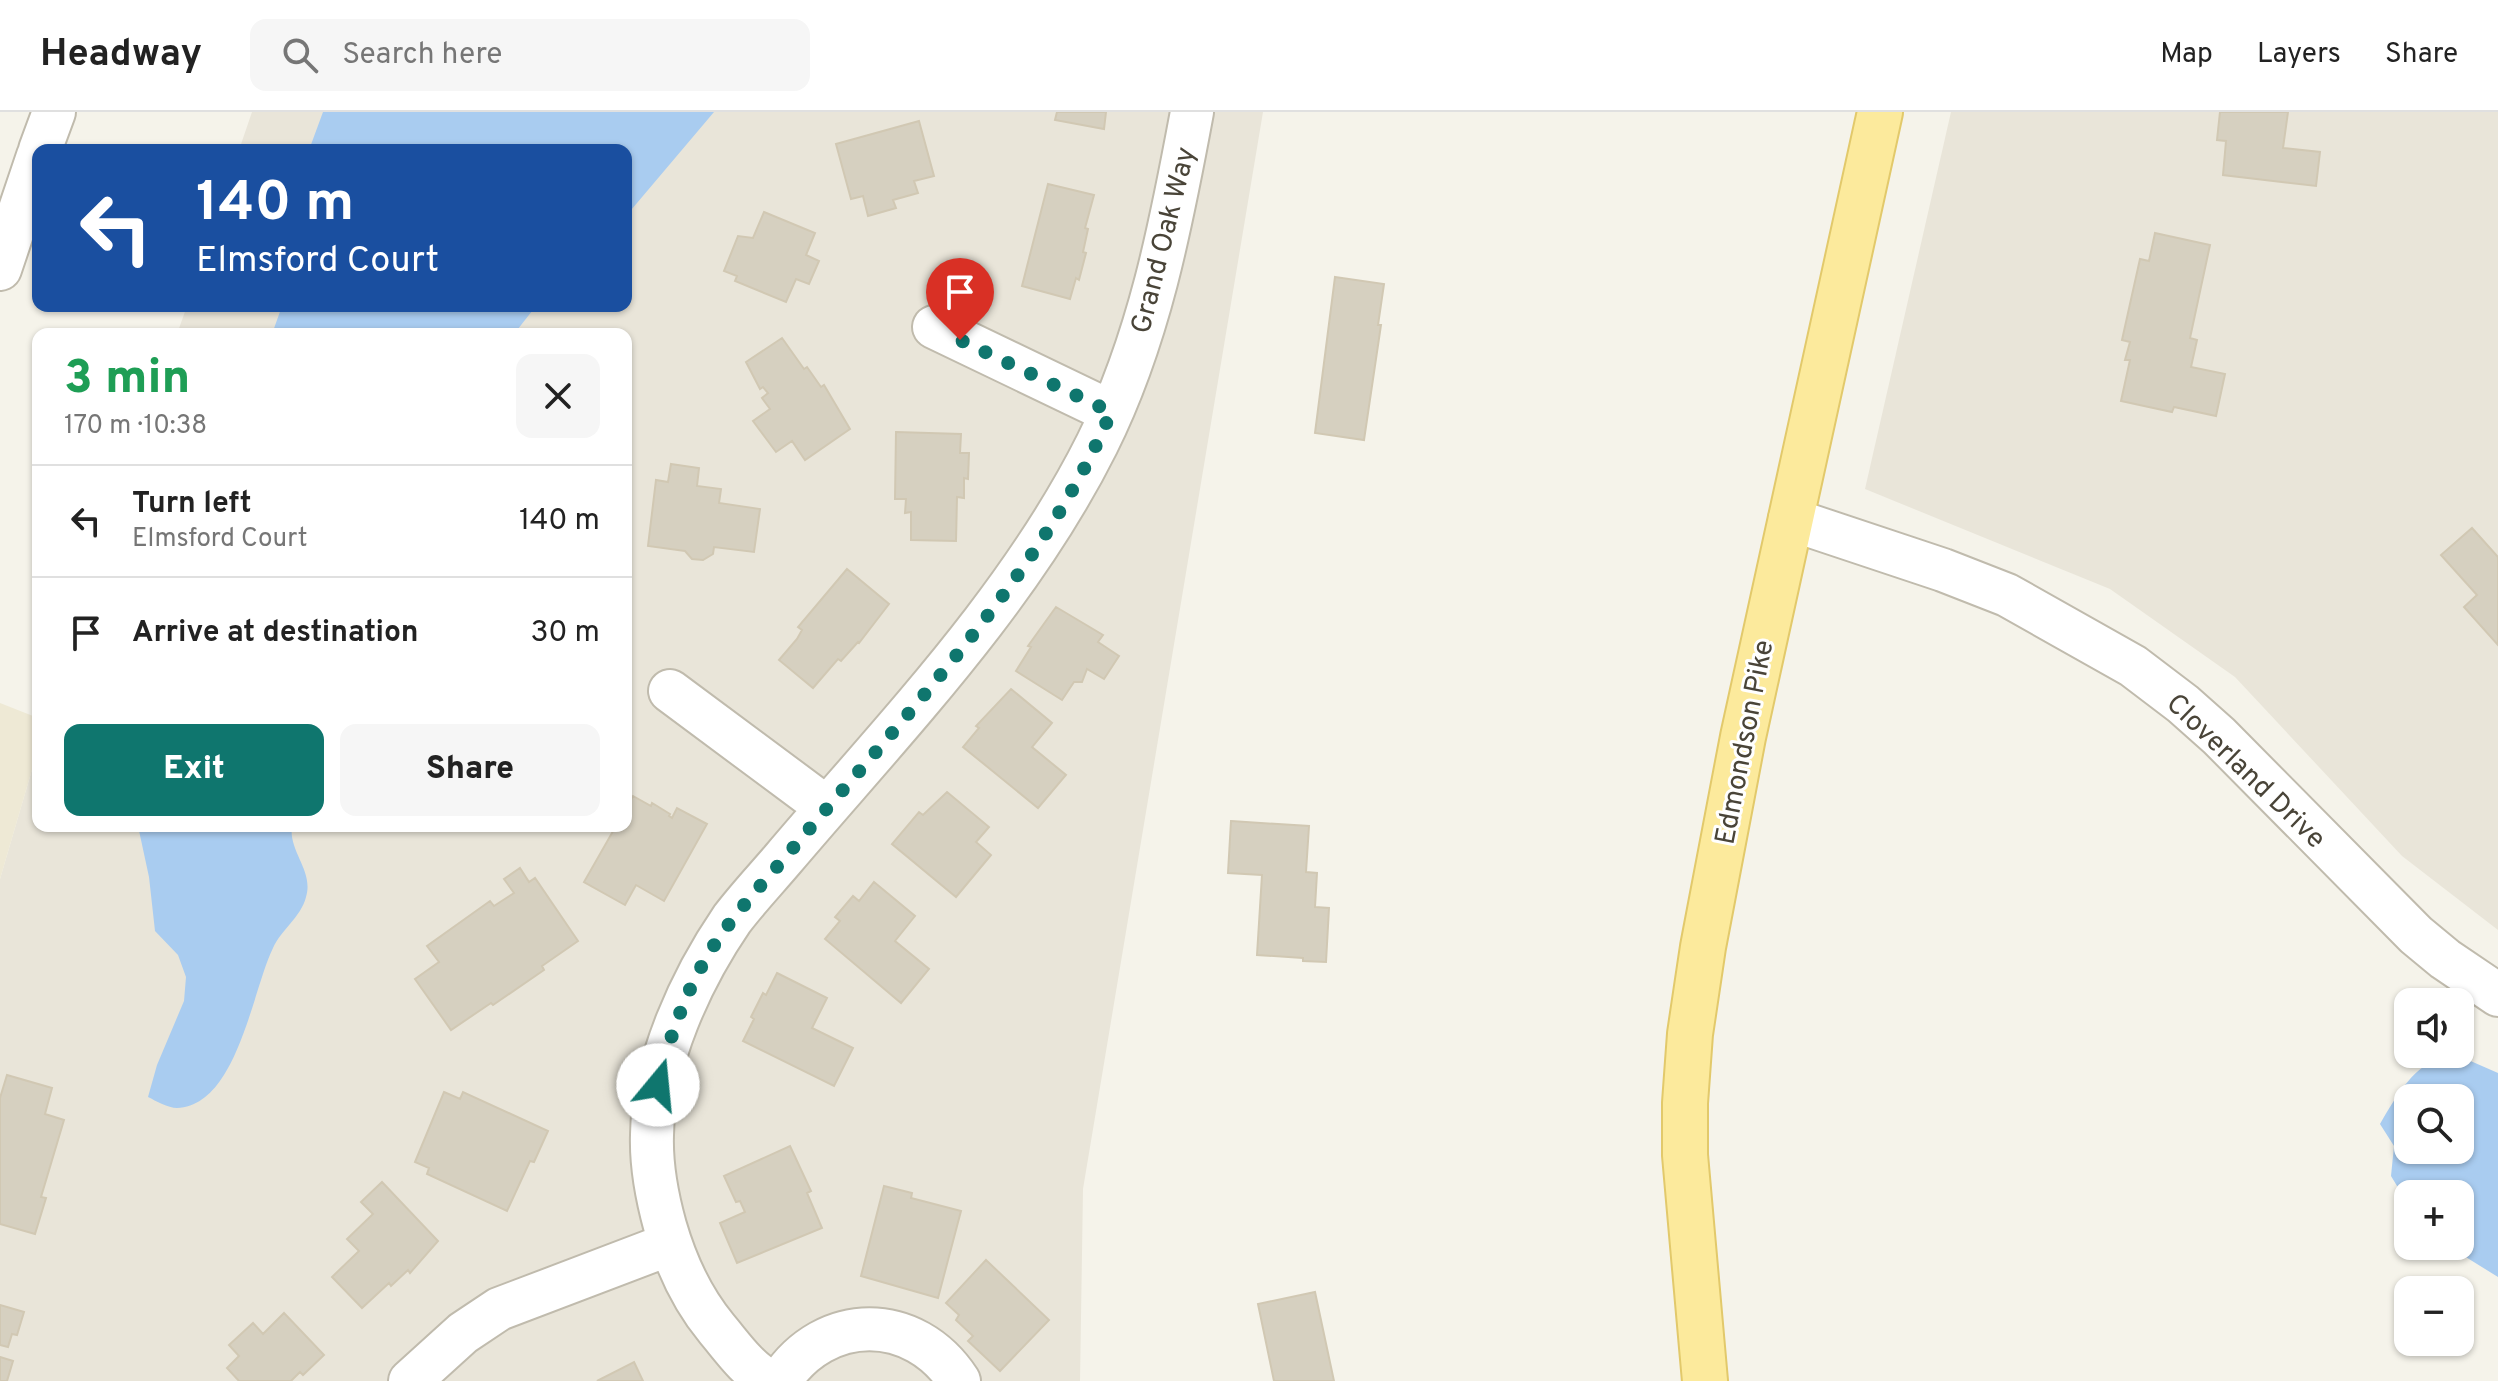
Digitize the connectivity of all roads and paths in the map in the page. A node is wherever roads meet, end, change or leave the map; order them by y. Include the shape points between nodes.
1 (54, 112) edge
2 (1192, 112) edge
3 (1880, 112) edge
4 (42, 144) edge
5 (32, 174) edge
6 (0, 269) edge
7 (934, 327) dead end
8 (1111, 412) junction
9 (1790, 519) junction
10 (670, 691) dead end
11 (826, 807) junction
12 (2498, 995) edge
13 (670, 1244) junction
14 (410, 1381) edge
15 (769, 1381) edge
16 (780, 1381) edge
17 (959, 1381) edge
18 (1705, 1381) edge

1 - 4 street
2 - 8 street, Grand Oak Way via 1166,250
3 - 9 main road, Edmondson Pike
5 - 6 street
7 - 8 street
8 - 11 street, Grand Oak Way via 1082,473 1020,571 958,654
9 - 12 street, Cloverland Drive via 2007,595 2133,666 2219,736 2416,935
9 - 18 main road, Edmondson Pike via 1725,828 1690,1034 1685,1155
10 - 11 street
11 - 13 street, Grand Oak Way via 726,927 701,968 679,1021 661,1074 652,1135 659,1205
13 - 14 street via 499,1309
13 - 15 street, Grand Oak Way via 701,1308 745,1363
16 - 17 street via 803,1353 824,1339 867,1329 921,1343

